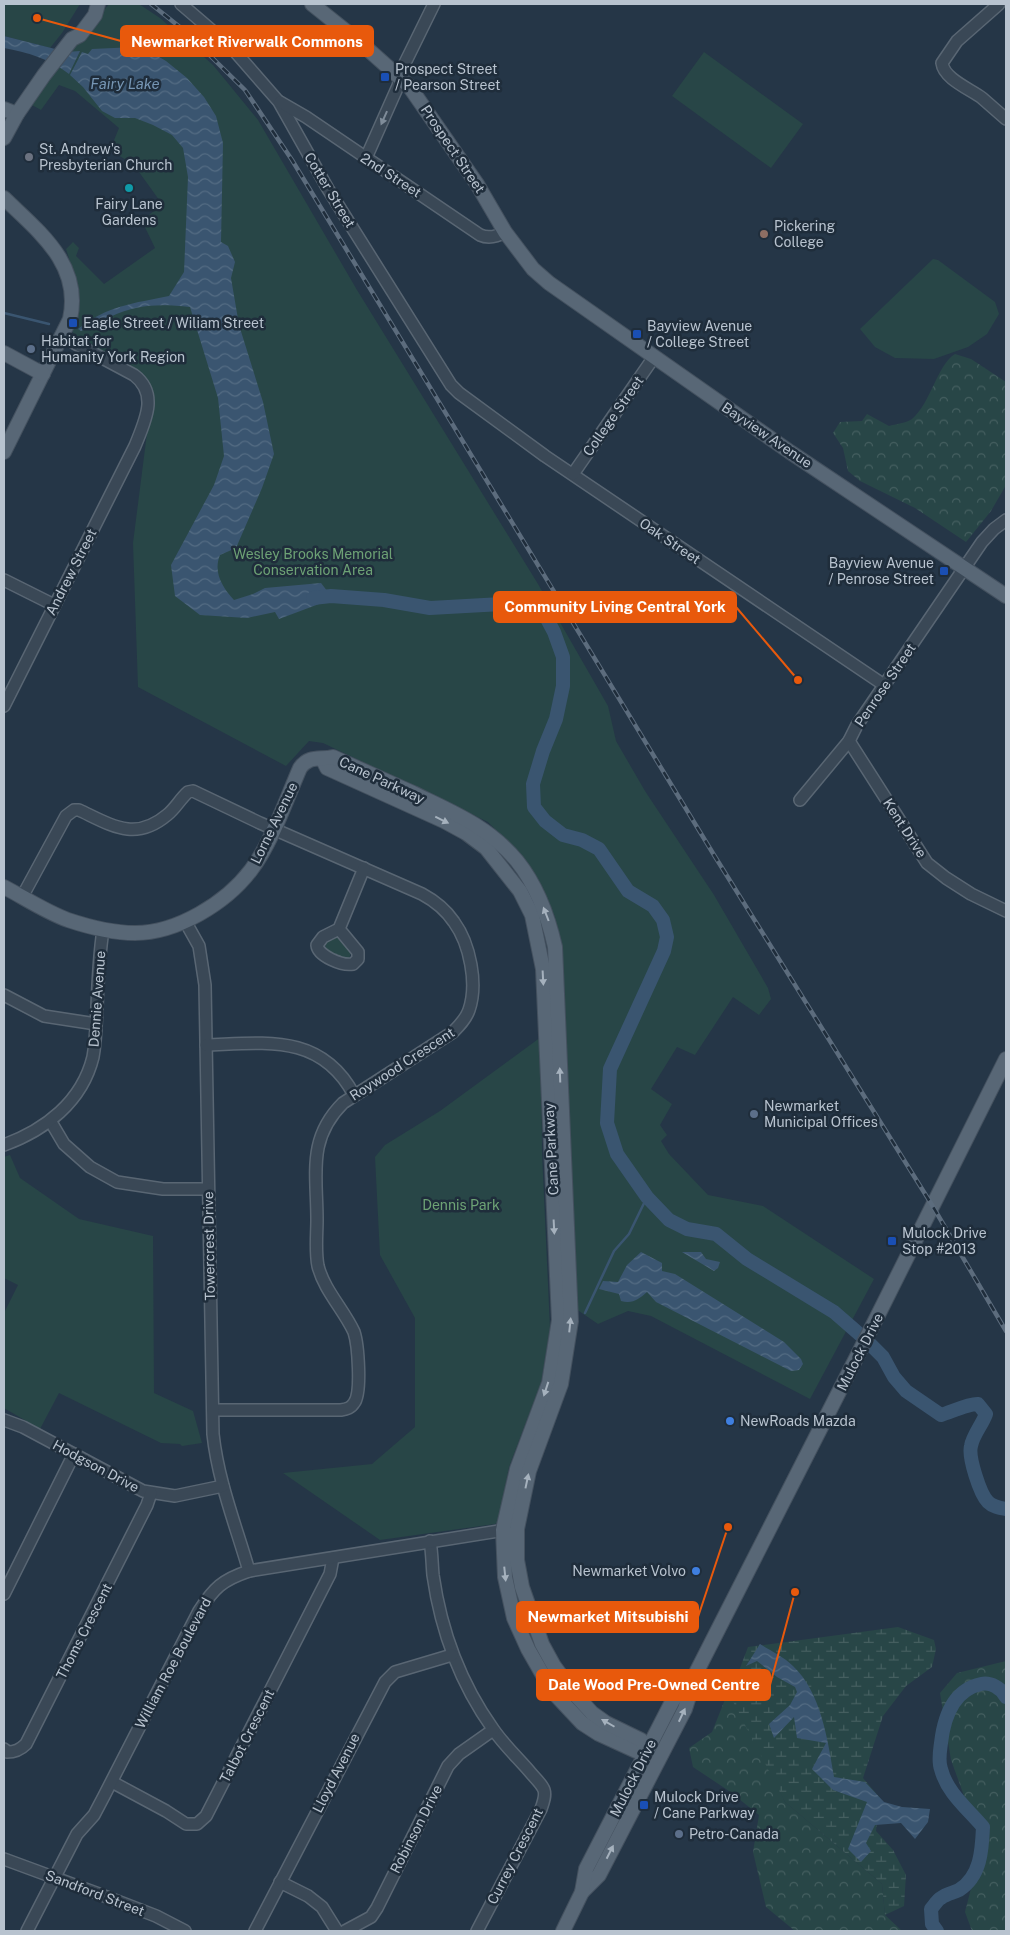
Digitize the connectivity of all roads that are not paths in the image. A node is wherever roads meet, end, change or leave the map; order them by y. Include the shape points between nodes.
1 (96, 4) edge
2 (181, 4) edge
3 (312, 4) edge
4 (434, 4) edge
5 (999, 4) edge
6 (400, 77) junction
7 (279, 102) junction
8 (4, 109) edge
9 (17, 114) junction
10 (1006, 119) edge
11 (4, 138) edge
12 (366, 158) junction
13 (4, 198) edge
14 (505, 232) junction
15 (533, 268) joint
16 (61, 336) junction
17 (4, 353) edge
18 (654, 357) junction
19 (44, 374) junction
20 (459, 393) joint
21 (4, 452) edge
22 (573, 474) junction
23 (1006, 520) edge
24 (965, 567) junction
25 (4, 580) edge
26 (1006, 596) edge
27 (54, 606) junction
28 (884, 685) junction
29 (4, 706) edge
30 (849, 742) junction
31 (323, 760) junction
32 (800, 800) dead end
33 (273, 828) junction
34 (364, 868) junction
35 (4, 887) edge
36 (22, 897) junction
37 (1006, 911) edge
38 (185, 921) junction
39 (339, 929) dead end
40 (103, 930) junction
41 (4, 995) edge
42 (96, 1024) junction
43 (206, 1045) junction
44 (1006, 1059) edge
45 (354, 1095) junction
46 (51, 1122) junction
47 (4, 1145) edge
48 (208, 1189) junction
49 (213, 1410) junction
50 (4, 1420) edge
51 (74, 1454) junction
52 (223, 1486) junction
53 (151, 1493) junction
54 (517, 1529) junction
55 (503, 1530) junction
56 (430, 1541) junction
57 (333, 1558) junction
58 (248, 1571) junction
59 (4, 1594) edge
60 (531, 1611) junction
61 (514, 1618) junction
62 (452, 1655) junction
63 (697, 1670) junction
64 (493, 1730) junction
65 (4, 1749) edge
66 (648, 1750) junction
67 (660, 1756) junction
68 (112, 1782) junction
69 (4, 1859) edge
70 (55, 1878) junction
71 (280, 1882) junction
72 (582, 1892) junction
73 (27, 1931) edge
74 (185, 1931) edge
75 (255, 1931) edge
76 (337, 1931) edge
77 (345, 1931) edge
78 (477, 1931) edge
79 (563, 1931) edge

1 - 9 main road via 95,16 80,35 72,39
2 - 7 street, Cotter Street via 231,47
3 - 6 main road, Prospect Street
4 - 6 street
5 - 10 street via 957,41 942,68
6 -> 12 street
6 - 14 main road, Prospect Street via 449,142
7 - 12 street, 2nd Street
7 - 20 street, Cotter Street via 332,195
8 - 9 main road
9 - 11 main road
12 - 14 street, 2nd Street via 480,235 486,238
13 - 16 main road via 57,252 66,268 73,301 70,319
14 - 15 main road, Prospect Street
15 - 18 main road, Bayview Avenue via 549,283
16 - 19 main road
16 - 27 street, Andrew Street via 142,381 148,392 148,404 138,438
17 - 19 main road
18 - 22 street, College Street
18 - 24 main road, Bayview Avenue
19 - 21 main road
20 - 22 street, Oak Street
22 - 28 street, Oak Street
23 - 24 street, Penrose Street via 982,542
24 - 26 main road, Bayview Avenue
24 - 28 street, Penrose Street
25 - 27 street
27 - 29 street, Andrew Street
28 - 30 street, Penrose Street
30 - 32 street, Penrose Street
30 - 37 street, Kent Drive via 928,863 953,882
31 - 33 main road, Lorne Avenue via 313,758 304,762
54 -> 31 main road, Cane Parkway via 529,1471 561,1384 571,1321 555,947 548,917 517,861 465,817 333,757
31 -> 55 main road, Cane Parkway via 327,768 466,833 486,848 520,891 532,915 543,969 559,1320 549,1384 517,1469
33 - 34 street, Roywood Crescent
33 - 36 street, Roywood Crescent via 193,791 188,792 169,814 140,830 118,828 74,810 66,816
33 - 38 main road, Lorne Avenue via 252,869 242,880 226,896
34 - 39 street
34 - 45 street, Roywood Crescent via 422,894 448,914 461,934 467,952 472,991 468,1012 453,1032
35 - 36 main road, Lorne Avenue
36 - 40 main road, Lorne Avenue via 66,919
38 - 40 main road, Lorne Avenue via 136,933
38 - 43 street, Towercrest Drive via 199,946 204,968
40 - 42 street, Dennie Avenue
41 - 42 street via 44,1016
42 - 46 street, Dennie Avenue via 93,1055 82,1084
43 - 45 street via 278,1043 305,1050 337,1072
43 - 48 street, Towercrest Drive
44 - 63 main road, Mulock Drive via 874,1326
45 - 49 street, Roywood Crescent via 336,1110 324,1127 316,1166 318,1266 354,1333 358,1397 351,1407 341,1410
46 - 47 street, Dennie Avenue
46 - 48 street via 64,1144 90,1167 117,1182 163,1189
48 - 49 street, Towercrest Drive
49 - 52 street, Towercrest Drive via 215,1454
50 - 51 street, Hodgson Drive
51 - 53 street, Hodgson Drive
51 - 59 street
52 - 53 street, Hodgson Drive via 175,1496
52 - 58 street, Towercrest Drive
53 - 65 street, Thoms Crescent via 26,1744 21,1750 7,1752
54 - 55 street, William Roe Boulevard
54 - 60 main road, Cane Parkway via 517,1560
55 - 56 street, William Roe Boulevard
55 -> 61 main road, Cane Parkway via 505,1577
56 - 57 street, William Roe Boulevard
56 - 62 street, Currey Crescent via 433,1574
57 - 58 street, William Roe Boulevard
57 - 68 street, Talbot Crescent via 330,1574 206,1816 197,1824 186,1824
58 - 68 street, William Roe Boulevard via 222,1583 209,1594
60 - 61 street
66 -> 60 main road, Cane Parkway via 641,1740 592,1713 573,1692 542,1644
61 - 66 main road, Cane Parkway via 552,1691 582,1723 636,1751
62 - 64 street, Currey Crescent
62 - 71 street, Lloyd Avenue via 395,1672 385,1682
63 - 66 main road, Mulock Drive via 673,1700
67 -> 63 main road, Mulock Drive via 685,1709
64 - 77 street, Robinson Drive via 448,1766 371,1917
64 - 78 street, Currey Crescent via 537,1780 545,1796
66 - 67 street, Cane Parkway
66 - 72 main road, Mulock Drive via 586,1869
72 -> 67 main road, Mulock Drive via 599,1875
68 - 70 street, William Roe Boulevard via 94,1815 78,1834
69 - 70 street, Sandford Street
70 - 73 street, William Roe Boulevard
70 - 74 street, Sandford Street via 148,1913
71 - 75 street, Lloyd Avenue
71 - 76 street via 322,1907
72 - 79 main road, Mulock Drive

